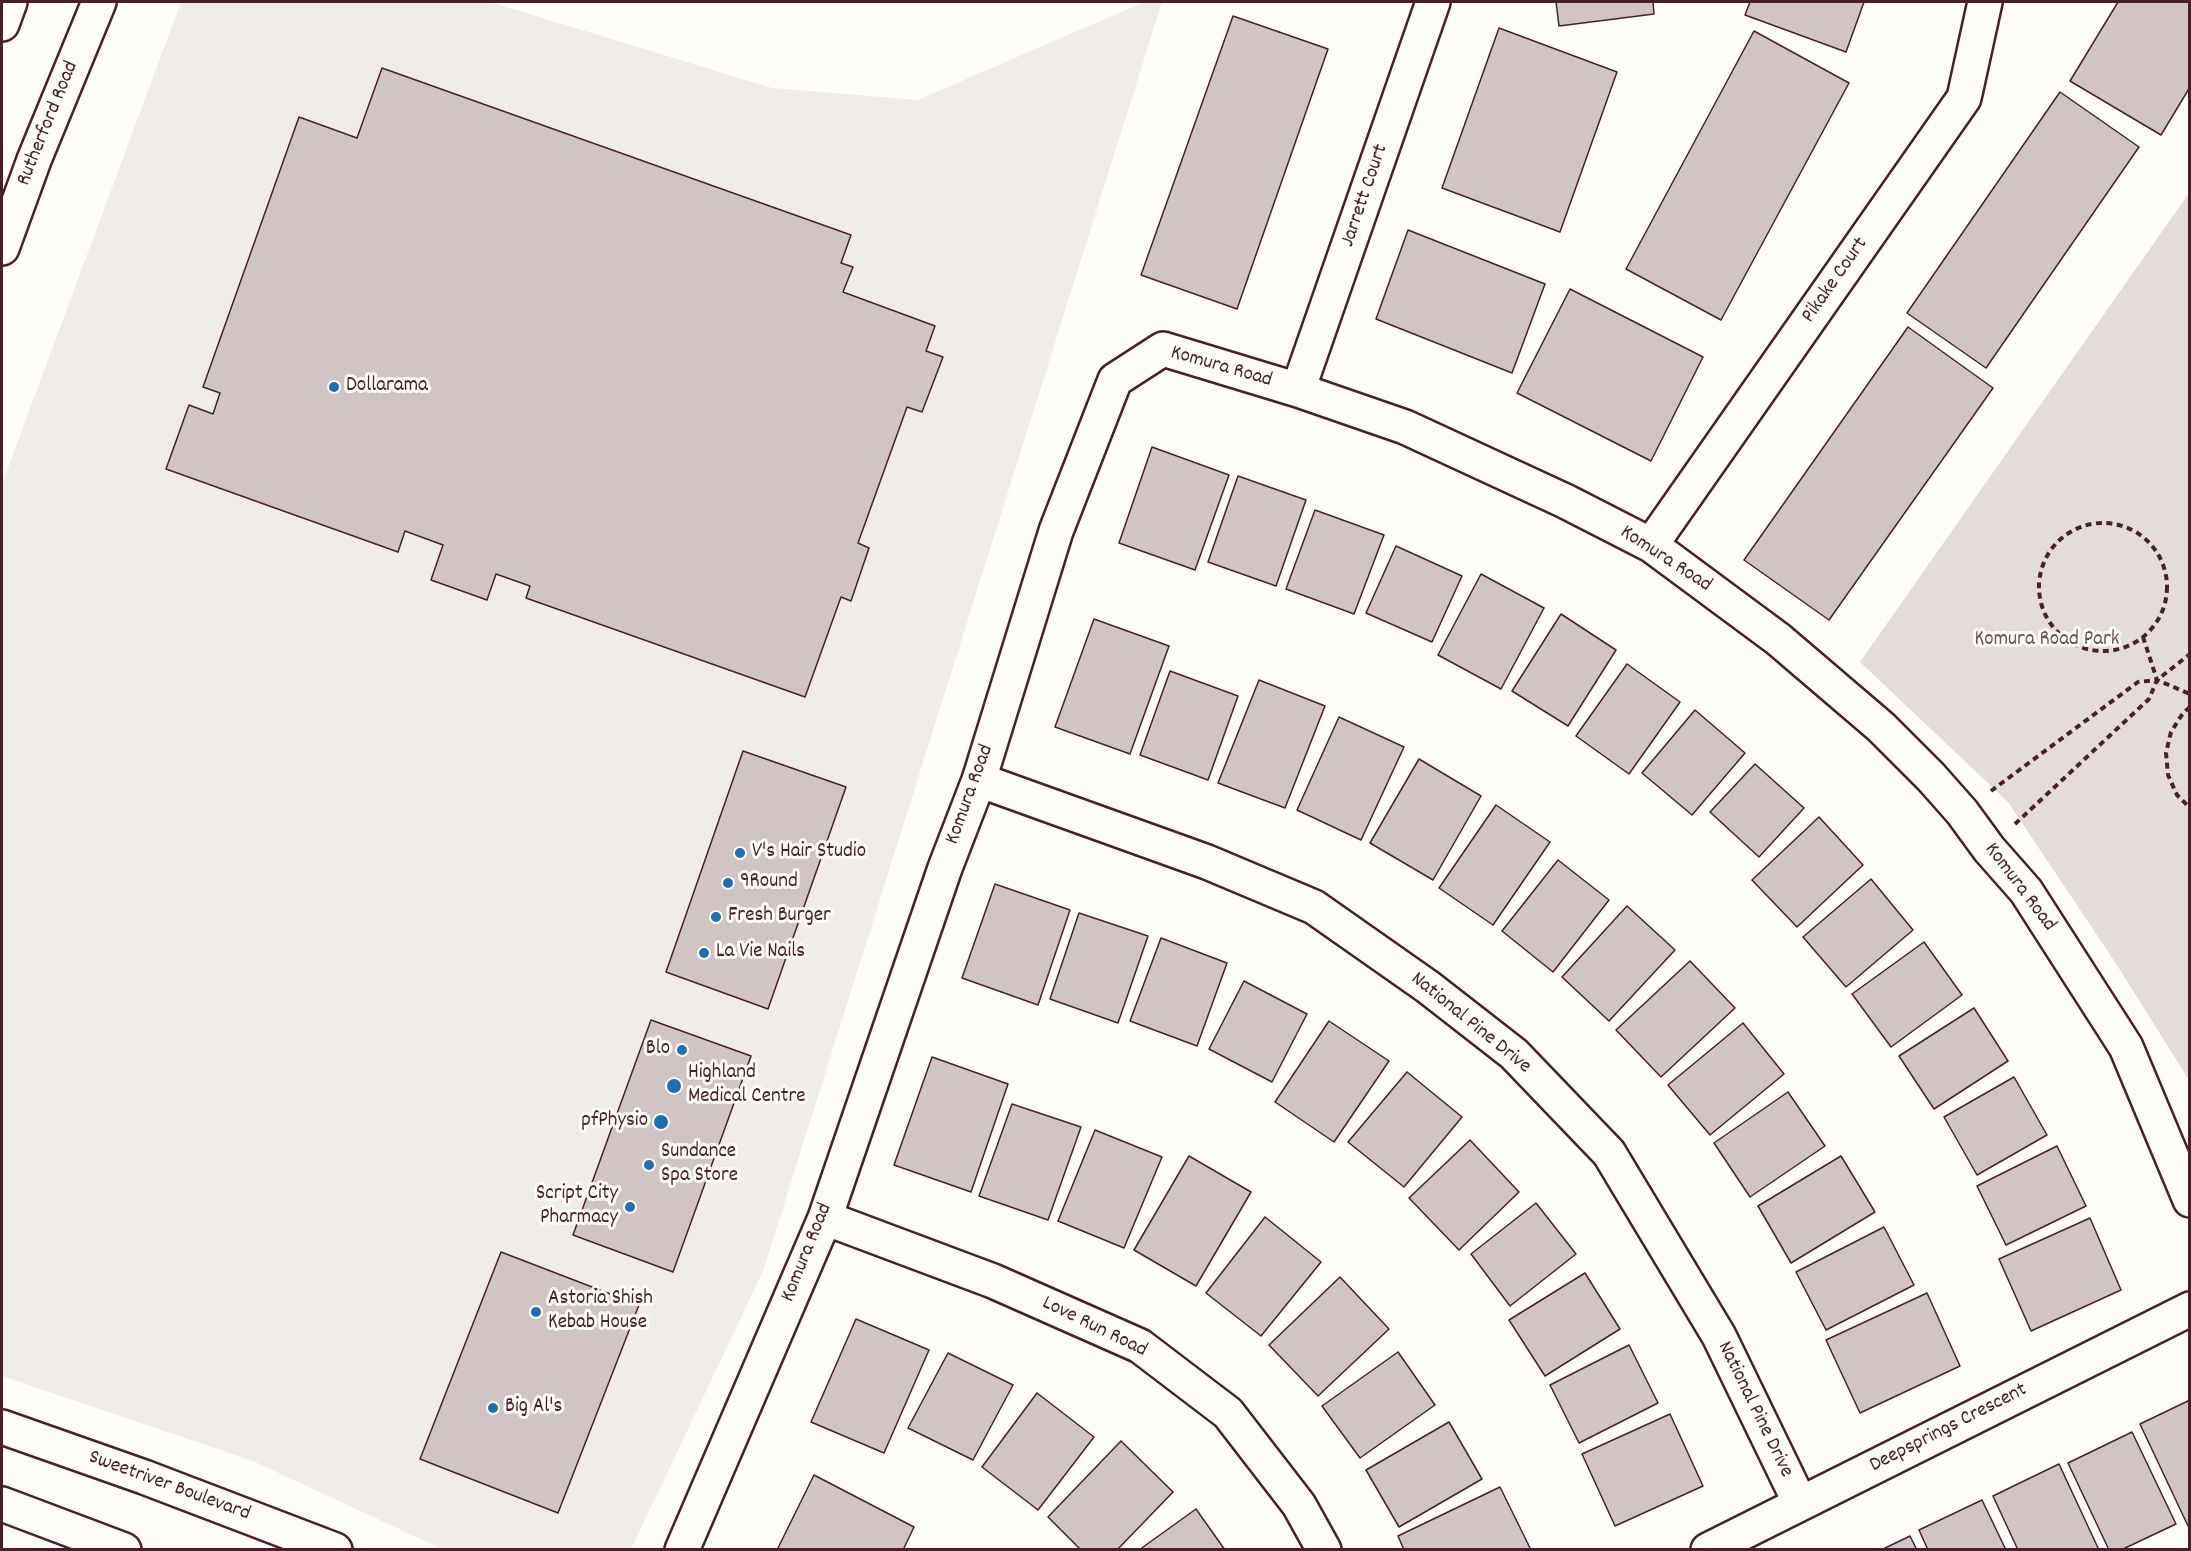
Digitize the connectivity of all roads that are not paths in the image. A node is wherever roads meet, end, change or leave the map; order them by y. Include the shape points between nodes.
1 (10, 2) edge
2 (99, 2) edge
3 (1434, 2) edge
4 (1985, 2) edge
5 (2, 24) edge
6 (2, 248) edge
7 (1298, 390) junction
8 (1651, 545) junction
9 (979, 780) junction
10 (2190, 1200) edge
11 (825, 1218) junction
12 (2190, 1309) edge
13 (2, 1427) edge
14 (1800, 1503) junction
15 (2, 1504) edge
16 (124, 1550) edge
17 (335, 1550) edge
18 (682, 1550) edge
19 (1324, 1550) edge
20 (1708, 1550) edge

1 - 5 street
2 - 6 street, Rutherford Road
3 - 7 street, Jarrett Court
4 - 8 street, Pikake Court via 1965,98
7 - 8 street, Komura Road via 1405,427
7 - 9 street, Komura Road via 1163,349 1115,380 1056,531
8 - 10 street, Komura Road via 1778,639 1881,727 1962,812 2026,891 2126,1047
9 - 11 street, Komura Road
9 - 14 street, National Pine Drive via 1207,862 1314,907 1428,987 1514,1054 1609,1153 1719,1336
11 - 18 street, Komura Road
11 - 19 street, Love Run Road via 993,1281 1140,1346 1228,1413 1299,1505
12 - 14 street, Deepsprings Crescent
13 - 17 street, Sweetriver Boulevard
14 - 20 street, Deepsprings Crescent
15 - 16 street

